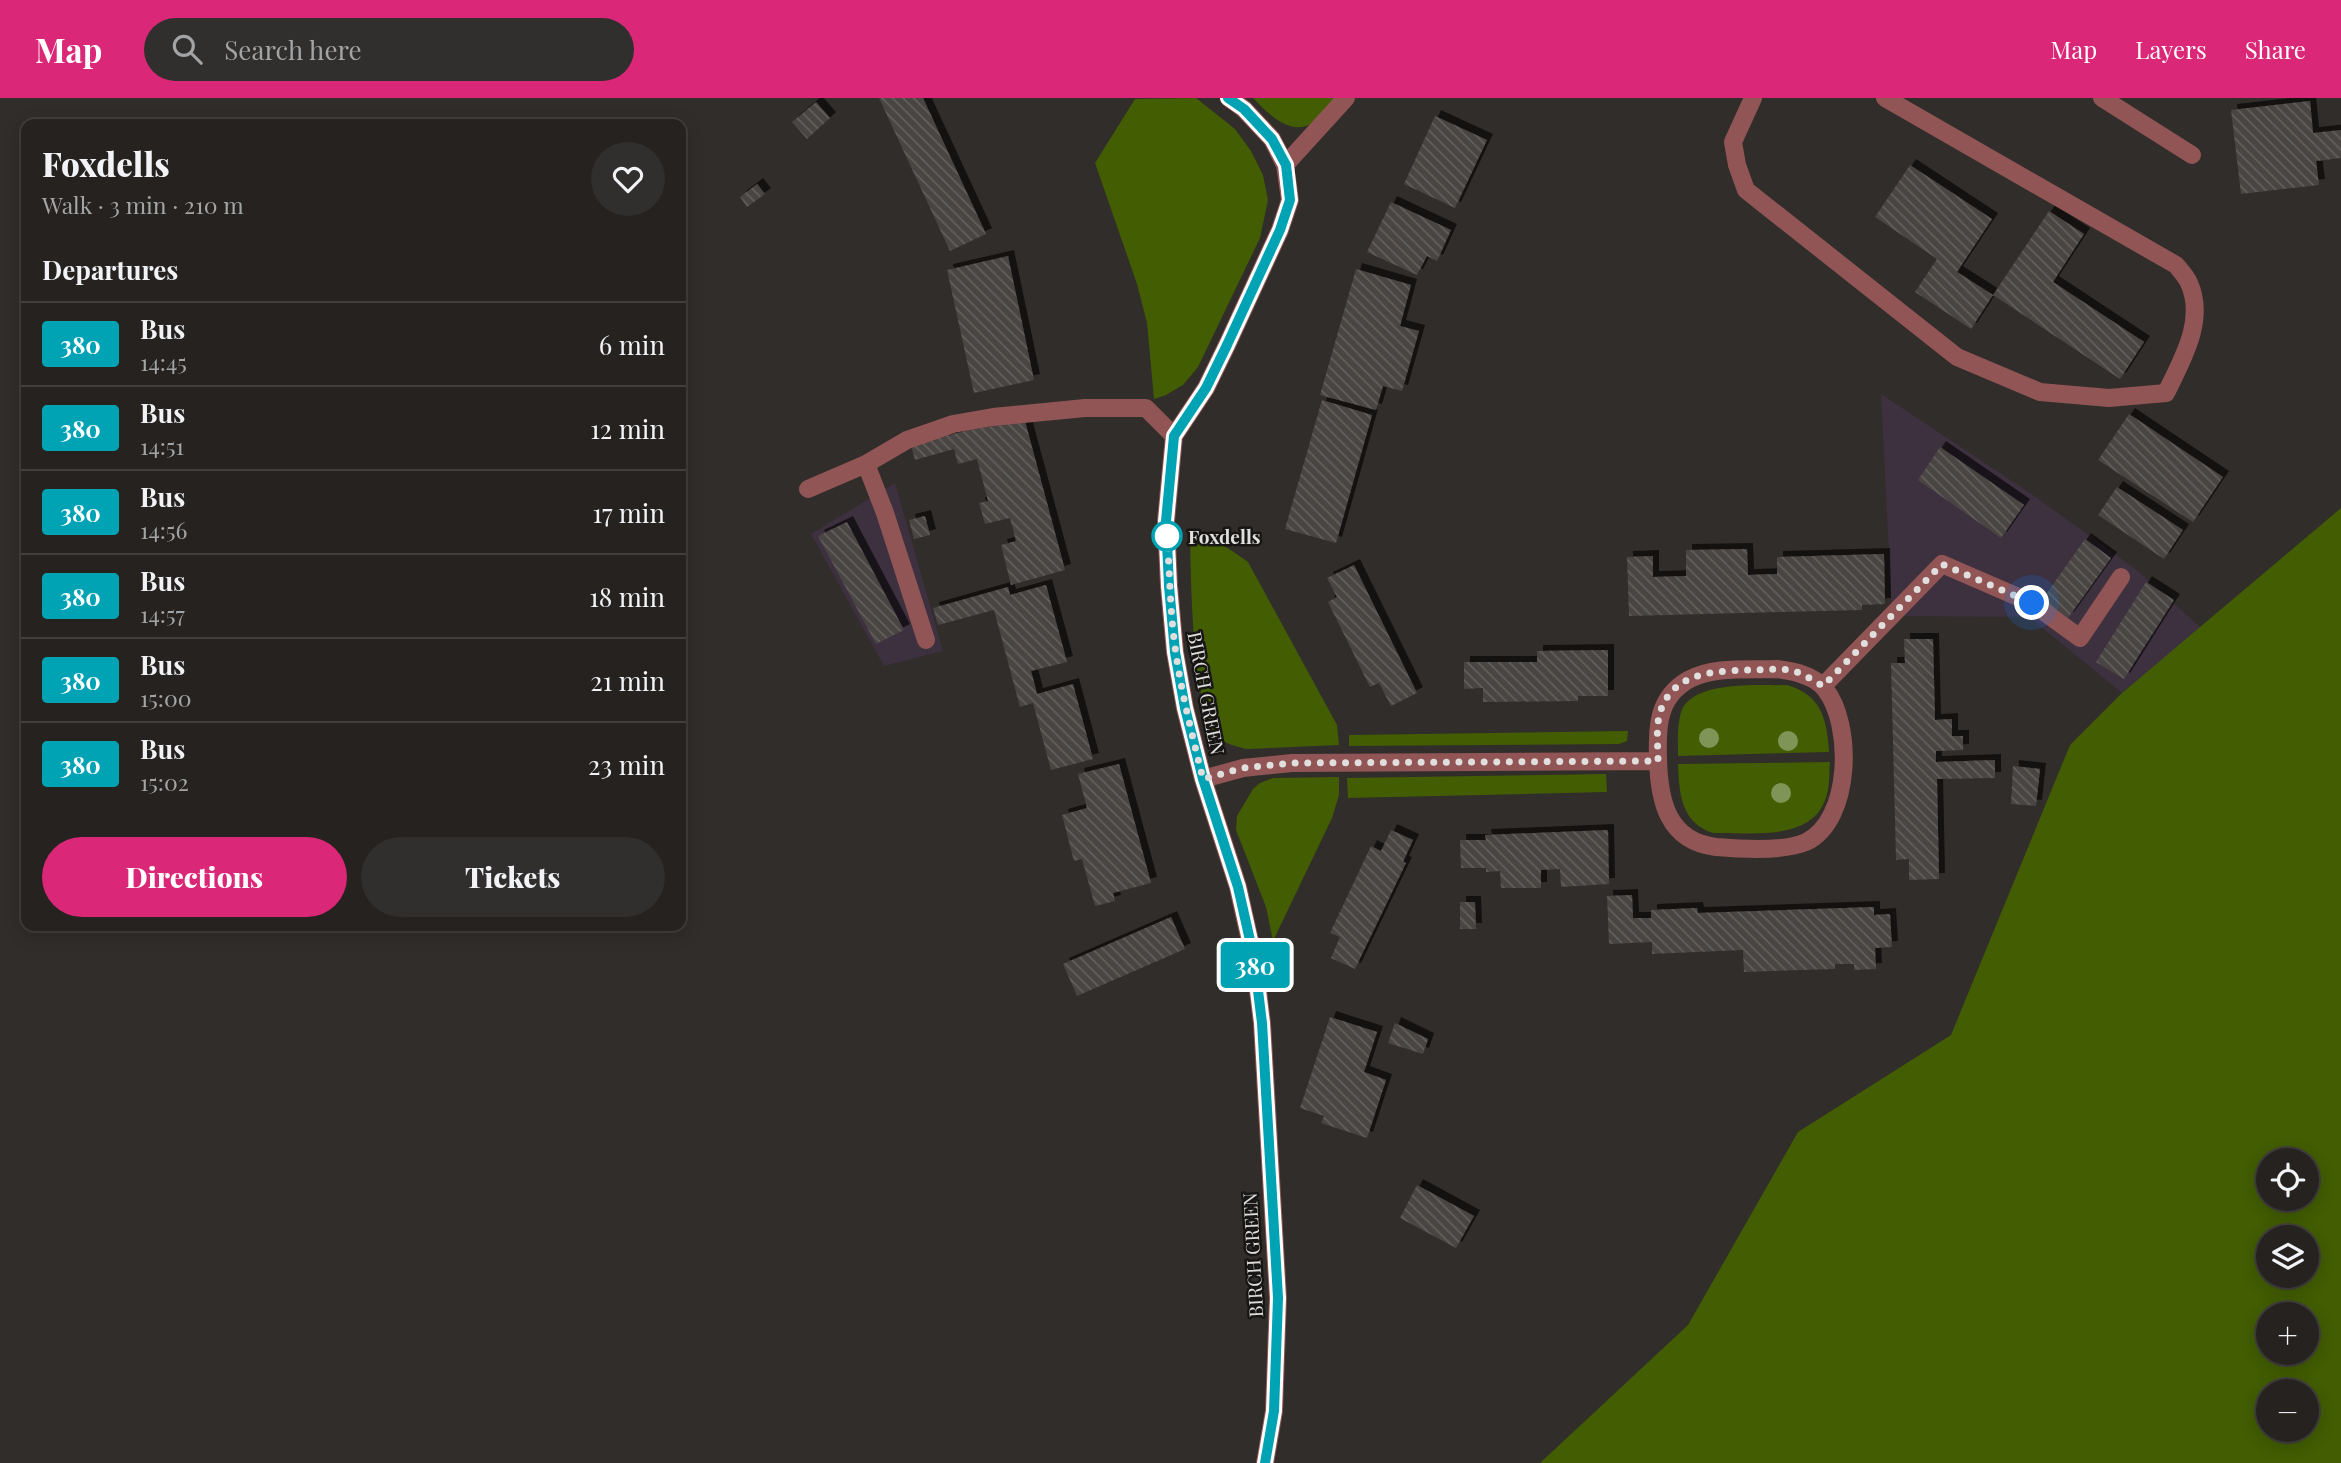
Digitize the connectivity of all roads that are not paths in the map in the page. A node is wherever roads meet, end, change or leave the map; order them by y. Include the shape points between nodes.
1 (1228, 98) edge
2 (1346, 98) edge
3 (1753, 98) edge
4 (1885, 98) edge
5 (2102, 98) edge
6 (2192, 155) dead end
7 (1286, 165) junction
8 (1174, 436) junction
9 (866, 464) junction
10 (808, 489) dead end
11 (2121, 577) dead end
12 (926, 640) dead end
13 (1823, 686) junction
14 (1658, 761) junction
15 (1203, 779) junction
16 (1265, 1463) edge

1 - 7 street, BIRCH GREEN via 1272,139
2 - 7 street
3 - 4 street via 1733,142 1746,190 1957,357 2040,392 2109,398 2166,393 2197,313 2189,282 2176,265
5 - 6 street
7 - 8 street, BIRCH GREEN via 1290,200 1280,230 1206,388
8 - 9 street via 1146,408 1034,412 953,424 906,440
8 - 15 street, BIRCH GREEN via 1166,521 1169,586 1175,652
9 - 10 street
9 - 12 street
11 - 13 street via 2080,638 2032,603 1942,564
13 - 14 street via 1791,670 1699,675 1671,693 1662,707 1657,726
13 - 14 street via 1840,720 1843,785 1827,826 1807,842 1787,848 1729,848 1691,839 1675,826 1665,809
14 - 15 street via 1292,763 1243,768
15 - 16 street, BIRCH GREEN via 1238,887 1262,1023 1278,1298 1274,1411

